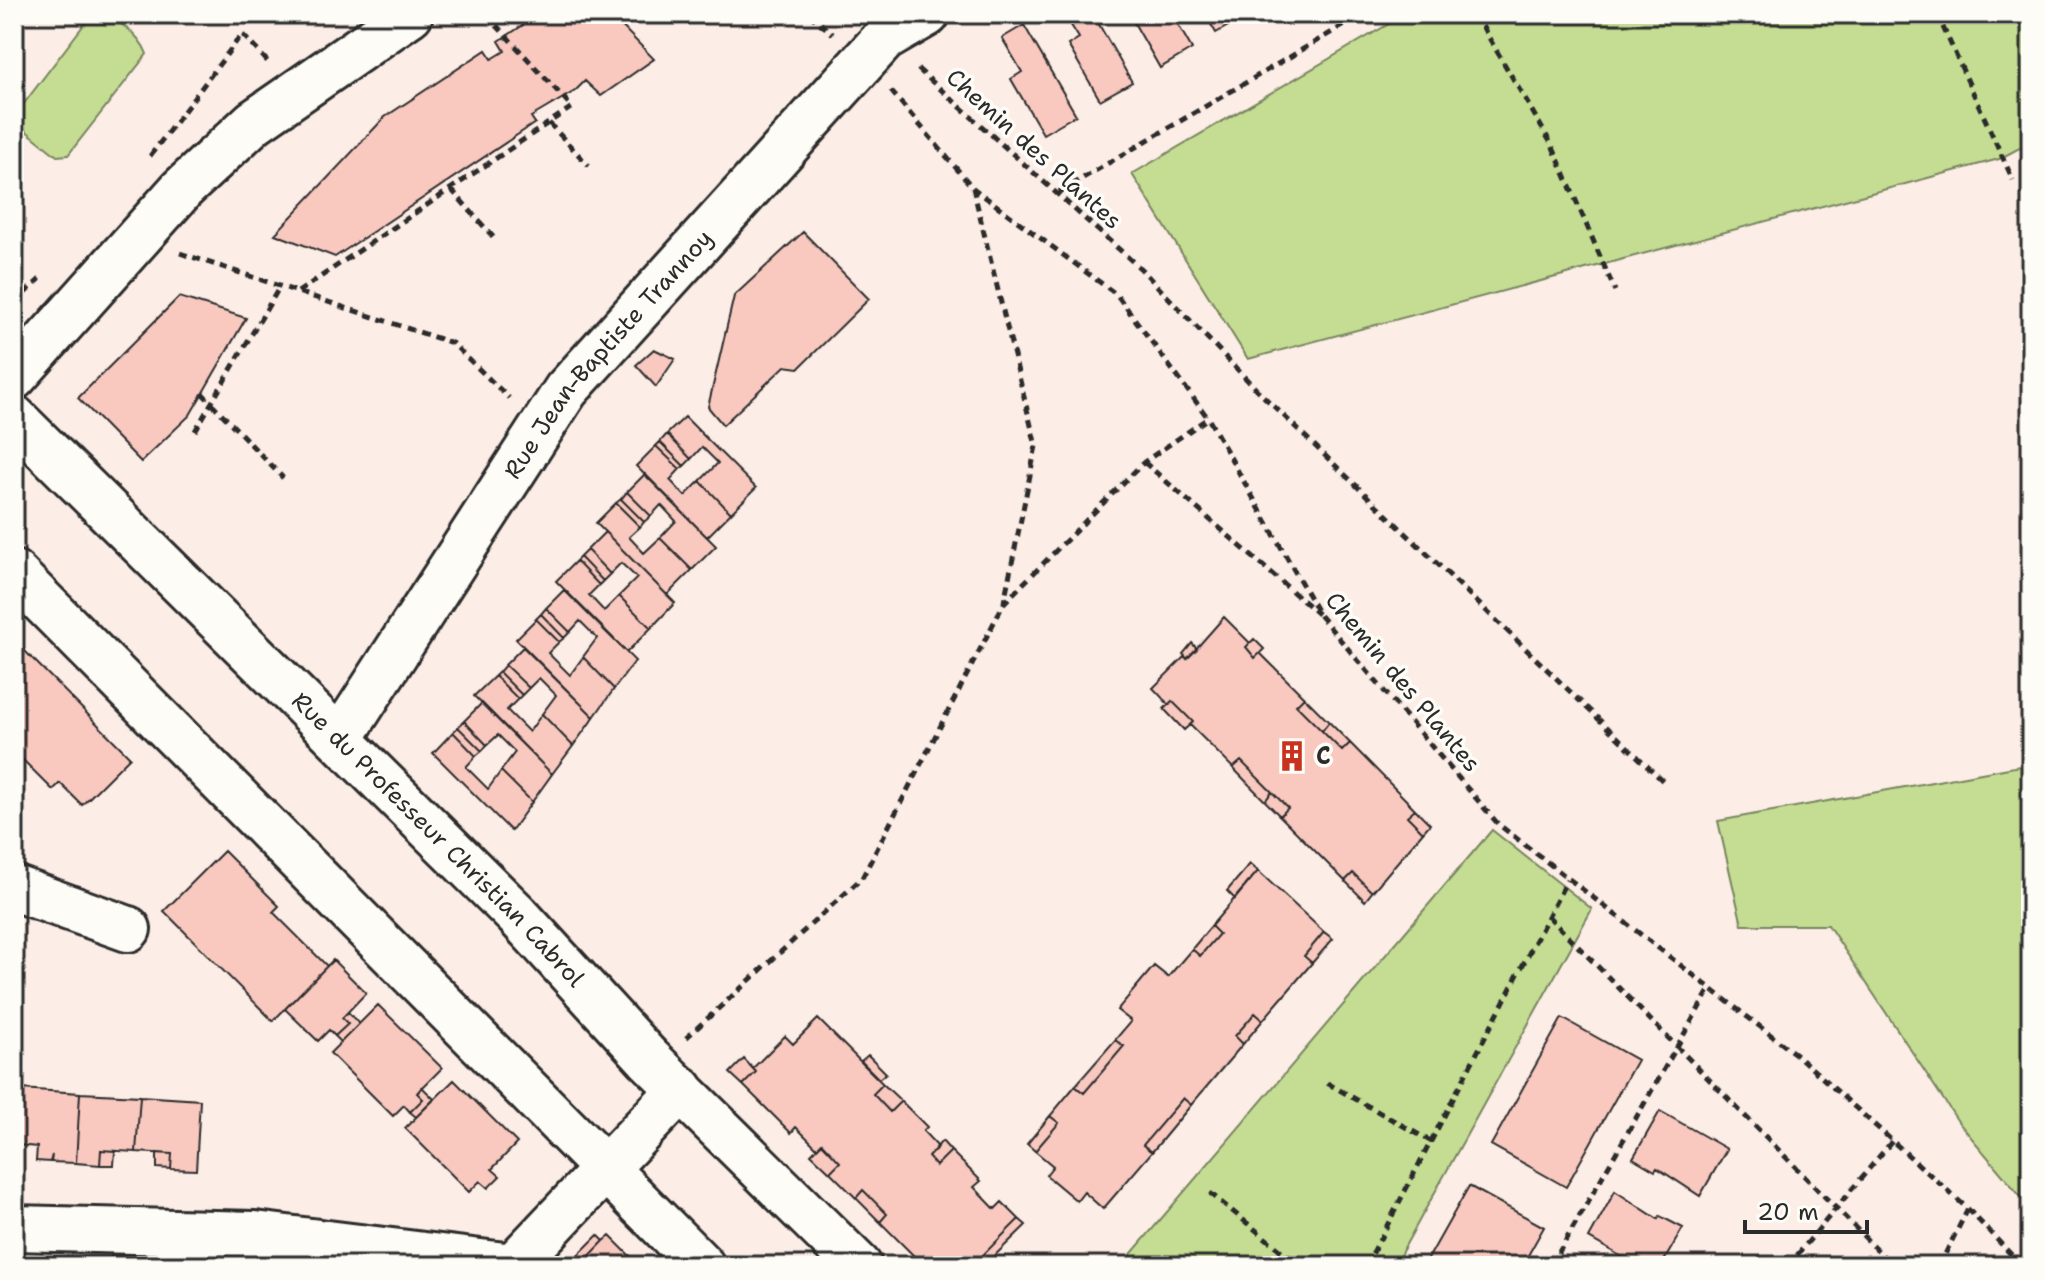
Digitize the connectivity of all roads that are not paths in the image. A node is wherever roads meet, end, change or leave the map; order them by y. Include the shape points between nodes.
1 (410, 14) edge
2 (927, 14) edge
3 (14, 377) edge
4 (14, 418) edge
5 (14, 573) edge
6 (340, 739) junction
7 (14, 888) edge
8 (128, 929) dead end
9 (670, 1079) junction
10 (607, 1170) junction
11 (14, 1228) edge
12 (702, 1266) edge
13 (859, 1266) edge

1 - 3 street via 254,122 182,189
2 - 6 street, Rue Jean-Baptiste Trannoy via 875,50 566,390
4 - 6 street, Rue du Professeur Christian Cabrol
5 - 10 street
6 - 9 street, Rue du Professeur Christian Cabrol via 517,915
7 - 8 street
9 - 10 street via 646,1122
9 - 13 street, Rue du Professeur Christian Cabrol
10 - 11 street via 513,1266 255,1234
10 - 12 street

